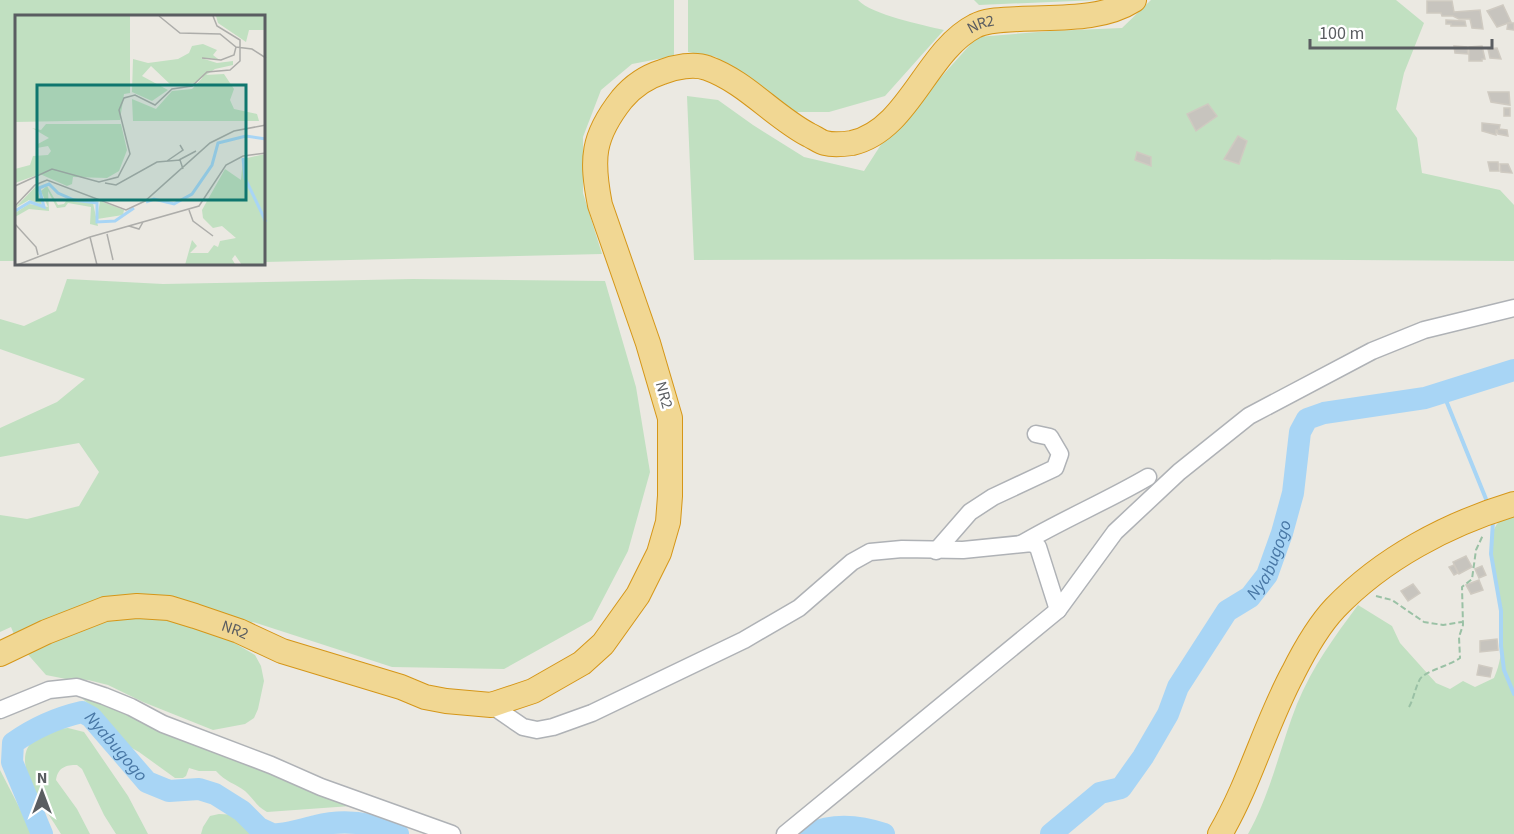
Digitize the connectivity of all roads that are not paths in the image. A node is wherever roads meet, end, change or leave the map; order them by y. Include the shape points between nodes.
1 (1134, 0) edge
2 (1514, 308) edge
3 (1036, 434) dead end
4 (1148, 477) dead end
5 (1514, 504) edge
6 (1023, 543) junction
7 (936, 551) junction
8 (1058, 610) junction
9 (0, 654) edge
10 (491, 705) junction
11 (0, 710) edge
12 (452, 834) edge
13 (785, 834) edge
14 (1220, 834) edge

1 - 10 highway, NR2 / NR2 via 1097,15 977,24 943,54 896,114 865,138 852,142 825,143 705,67 672,68 628,91 604,122 594,161 600,205 670,418 668,522 659,553 638,595 603,644 558,678
2 - 8 street via 1424,330 1372,351 1249,416 1179,472 1115,532
3 - 7 street via 1050,437 1060,454 1055,468 970,512
4 - 6 street
5 - 14 highway via 1439,534 1406,552 1334,609 1292,673
6 - 7 street
6 - 8 street via 1038,547
7 - 10 street via 882,550 861,556 799,608 744,640 574,720 537,730 523,727
8 - 13 street
9 - 10 highway, NR2 / NR2 via 105,609 169,608 239,631 282,651 425,697
11 - 12 street via 49,690 77,687 321,786

